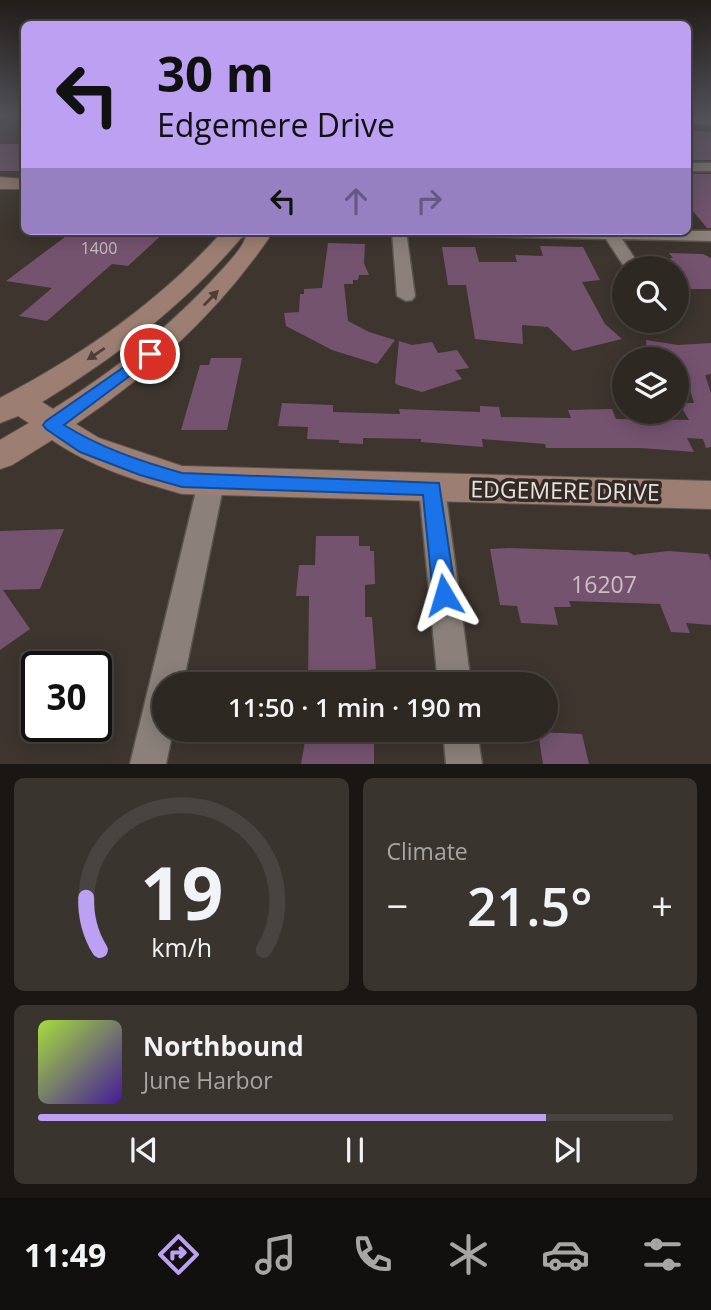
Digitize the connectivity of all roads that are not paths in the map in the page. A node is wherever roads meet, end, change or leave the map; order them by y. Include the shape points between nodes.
1 (691, 167) edge
2 (711, 167) edge
3 (0, 183) edge
4 (21, 184) edge
5 (231, 235) edge
6 (257, 235) edge
7 (399, 235) edge
8 (612, 235) edge
9 (661, 235) edge
10 (711, 236) edge
11 (625, 256) edge
12 (406, 296) dead end
13 (10, 407) edge
14 (52, 425) junction
15 (0, 456) edge
16 (211, 482) junction
17 (432, 488) junction
18 (711, 495) edge
19 (169, 672) edge
20 (454, 672) edge
21 (153, 742) edge
22 (461, 742) edge
23 (148, 764) edge
24 (464, 764) edge

1 - 2 street
3 - 4 main road
5 -> 13 main road via 190,282 149,316
14 -> 6 main road via 167,341 243,260
7 - 12 street
8 - 11 street
9 - 10 street
13 - 14 main road, EDGEMERE DRIVE
14 - 15 main road
14 - 16 main road, EDGEMERE DRIVE via 87,447 146,470
16 - 17 main road, EDGEMERE DRIVE
16 - 19 street
17 - 18 main road, EDGEMERE DRIVE
17 - 20 street
21 - 23 street
22 - 24 street

